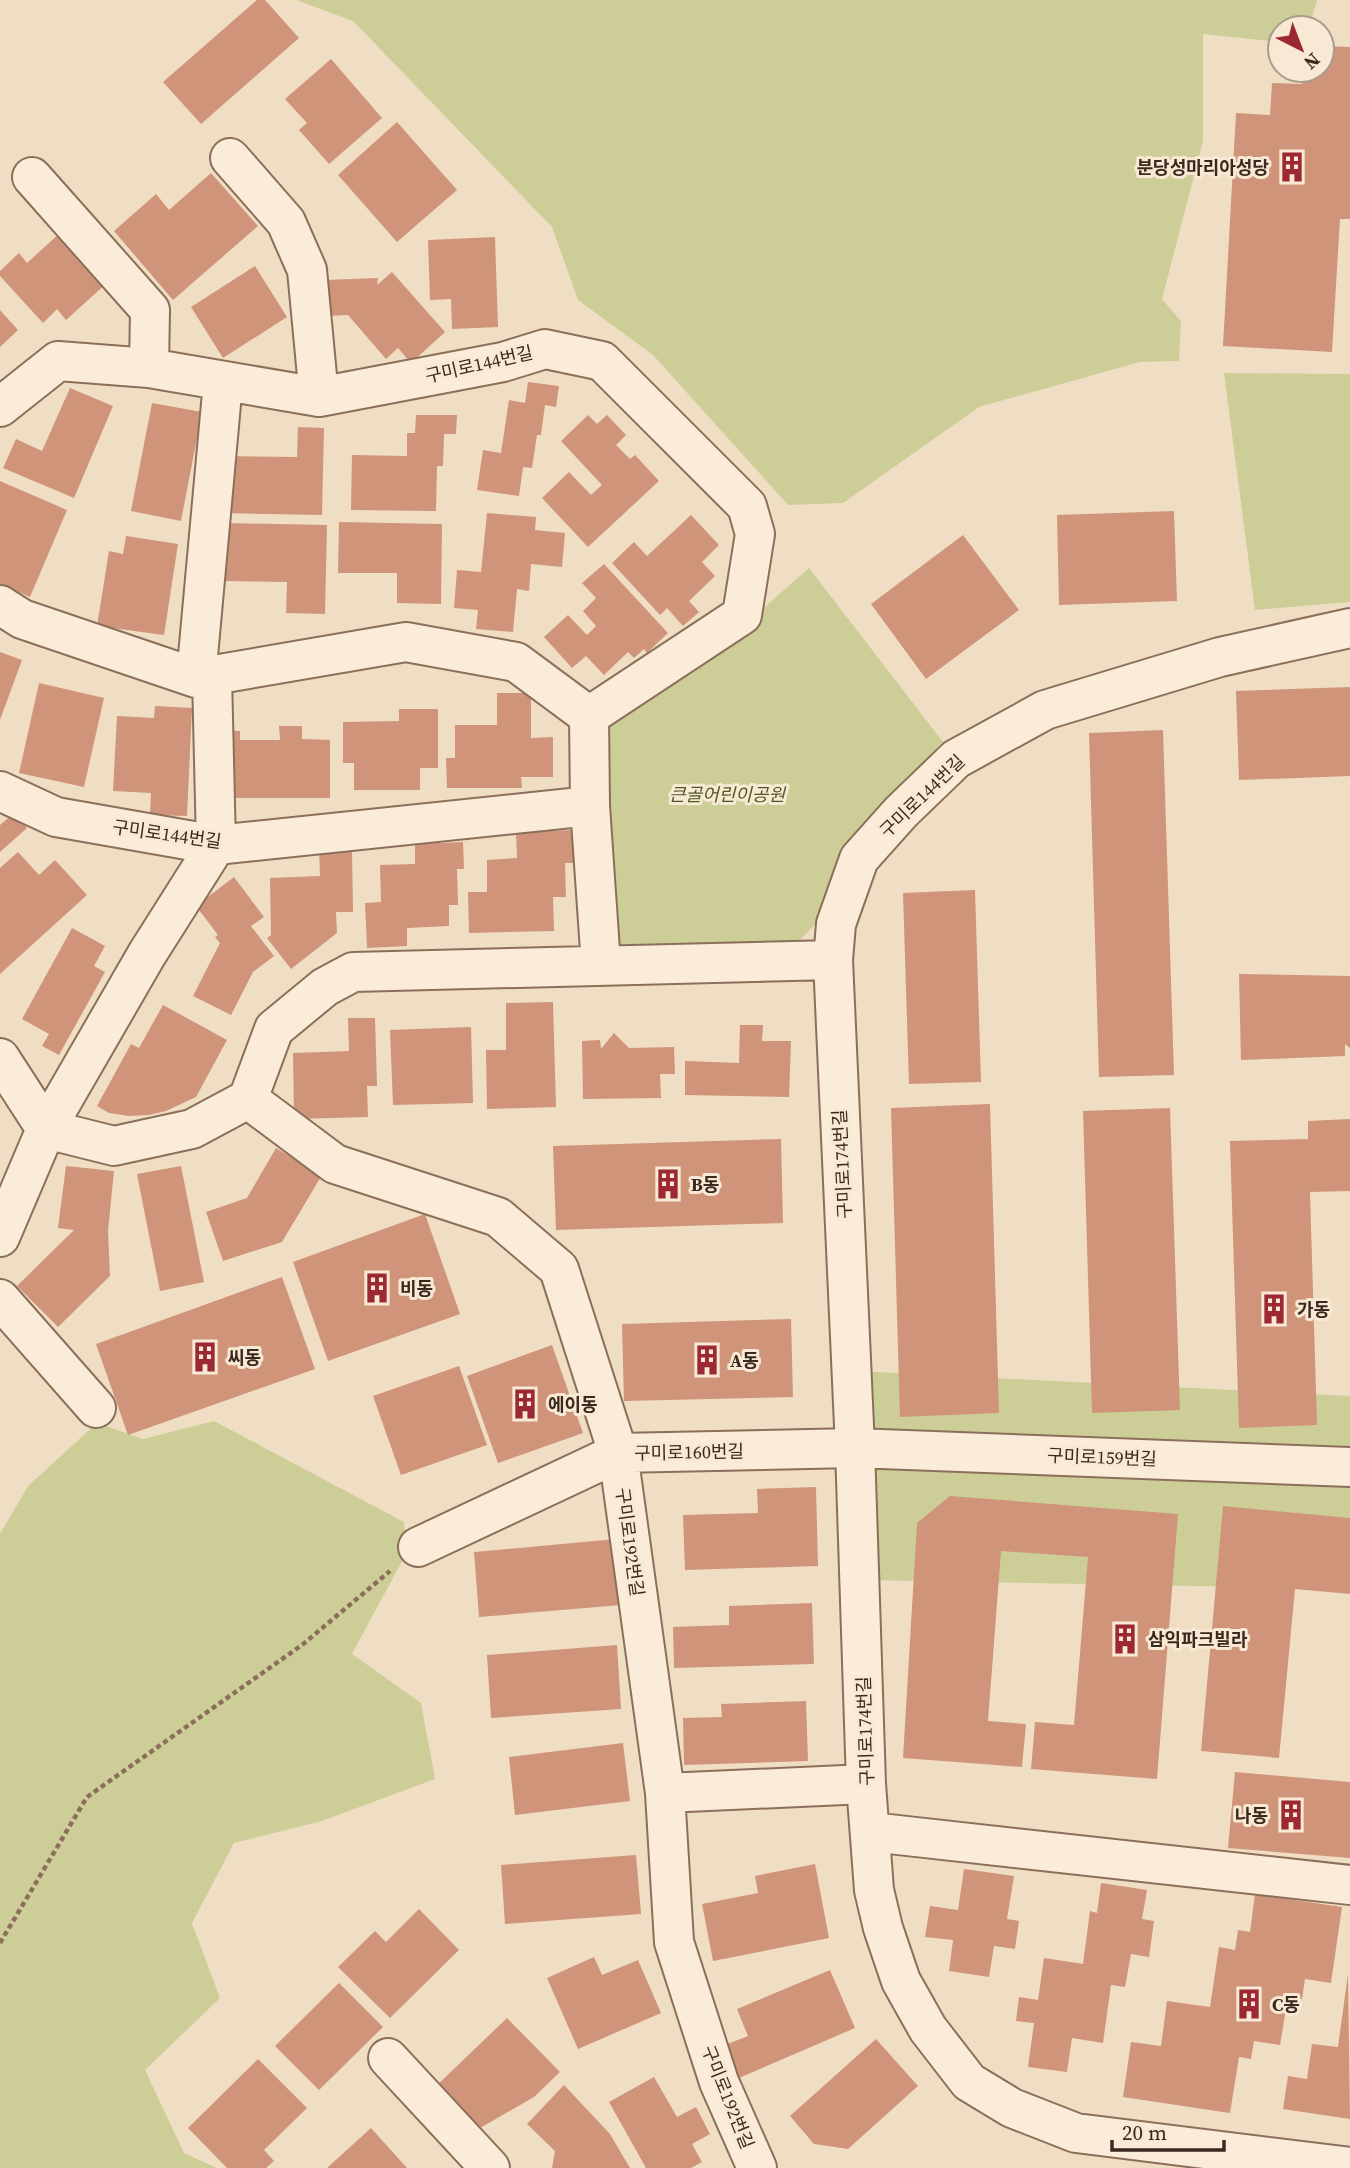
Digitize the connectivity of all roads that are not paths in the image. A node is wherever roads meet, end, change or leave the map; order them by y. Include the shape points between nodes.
1 (230, 158) dead end
2 (32, 177) dead end
3 (149, 368) junction
4 (223, 382) junction
5 (319, 397) junction
6 (0, 407) edge
7 (0, 605) edge
8 (1350, 628) edge
9 (204, 677) junction
10 (589, 716) junction
11 (0, 791) edge
12 (590, 806) junction
13 (216, 845) junction
14 (833, 960) junction
15 (601, 965) junction
16 (0, 1058) edge
17 (248, 1099) junction
18 (46, 1129) junction
19 (0, 1237) edge
20 (0, 1299) edge
21 (96, 1408) dead end
22 (855, 1448) junction
23 (618, 1453) junction
24 (1350, 1467) edge
25 (418, 1547) road end
26 (866, 1784) junction
27 (664, 1793) junction
28 (871, 1832) junction
29 (1350, 1885) edge
30 (388, 2058) dead end
31 (1350, 2167) edge
32 (490, 2168) edge
33 (757, 2168) edge

1 - 5 street via 286,222 307,270
2 - 3 street via 150,310
3 - 4 street, 구미로144번길
3 - 6 street, 구미로144번길 via 58,361
4 - 5 street, 구미로144번길
4 - 9 street
5 - 10 street, 구미로144번길 via 503,362 545,349 602,361 747,506 755,534 742,615
7 - 9 street via 22,619
8 - 14 street, 구미로144번길 via 1220,657 1045,710 956,759 859,859 836,924
9 - 10 street via 406,642 516,662
9 - 13 street
10 - 12 street
11 - 13 street, 구미로144번길 via 56,817
12 - 13 street, 구미로144번길
12 - 15 street
13 - 18 street
14 - 15 street
14 - 22 street, 구미로174번길
15 - 17 street via 353,972 325,987 274,1029
16 - 18 street
17 - 18 street via 192,1129 114,1146
17 - 23 street, 구미로192번길 via 335,1164 498,1217 559,1269
18 - 19 street
20 - 21 street
22 - 23 street, 구미로160번길
22 - 24 street, 구미로159번길
22 - 26 street, 구미로174번길
23 - 25 street, 구미로160번길
23 - 27 street, 구미로192번길
26 - 27 street
26 - 28 street, 구미로174번길
27 - 33 street, 구미로192번길 via 674,1942 719,2082
28 - 29 street
28 - 31 street, 구미로174번길 via 874,1890 901,1981 928,2029 969,2082 1012,2108 1076,2133
30 - 32 street

